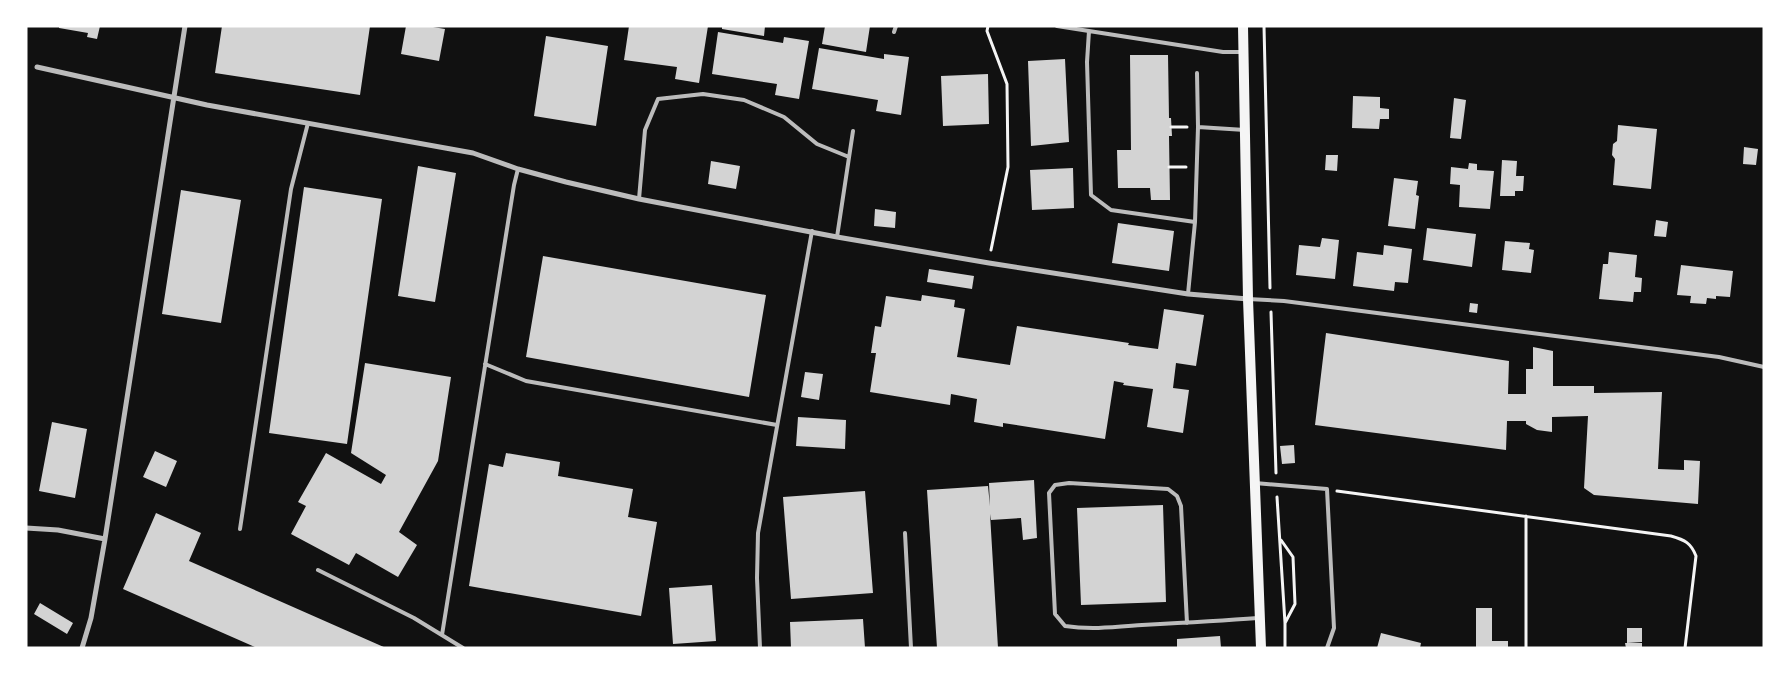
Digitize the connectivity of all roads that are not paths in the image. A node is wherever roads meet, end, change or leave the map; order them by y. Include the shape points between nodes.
1 (186, 26) edge
2 (896, 26) edge
3 (1057, 26) edge
4 (1243, 26) edge
5 (1089, 31) junction
6 (894, 32) dead end
7 (1243, 52) junction
8 (38, 67) dead end
9 (1197, 73) dead end
10 (175, 99) junction
11 (308, 123) junction
12 (1198, 127) junction
13 (1245, 130) junction
14 (853, 131) dead end
15 (849, 157) junction
16 (518, 169) junction
17 (639, 199) junction
18 (1195, 222) junction
19 (812, 231) junction
20 (837, 237) junction
21 (1188, 294) junction
22 (1248, 299) junction
23 (485, 364) junction
24 (1764, 367) edge
25 (776, 424) junction
26 (1255, 483) junction
27 (26, 528) edge
28 (240, 530) dead end
29 (906, 532) dead end
30 (105, 540) junction
31 (318, 570) dead end
32 (1260, 618) junction
33 (1187, 623) junction
34 (442, 635) junction
35 (82, 648) edge
36 (463, 648) edge
37 (760, 648) edge
38 (911, 648) edge
39 (1261, 648) edge
40 (1327, 648) edge

1 - 10 street
2 - 6 lane
3 - 5 lane
4 - 7 main road
5 - 7 lane via 1223,52
5 - 18 lane via 1091,195 1111,210
7 - 13 main road
8 - 10 street
9 - 12 lane
10 - 11 street
10 - 30 street
11 - 16 street via 473,153
11 - 28 lane via 291,189
12 - 13 lane
12 - 18 lane
13 - 22 main road
14 - 15 lane
15 - 17 lane via 817,144 784,117 744,100 703,94 658,100 645,130
15 - 20 lane
16 - 17 street
16 - 23 lane
17 - 19 street
18 - 21 lane
19 - 20 street
19 - 25 lane
20 - 21 street
21 - 22 street
22 - 24 lane via 1719,356
22 - 26 main road
23 - 25 lane via 526,381
23 - 34 lane
25 - 37 lane via 758,533
26 - 32 main road
26 - 40 lane via 1326,489 1334,628
27 - 30 street via 58,530
29 - 38 lane
30 - 35 street via 91,618
31 - 34 lane
32 - 33 lane
32 - 39 main road
33 - 33 lane via 1082,629 1065,626 1055,614 1049,493 1055,485 1168,489 1177,496 1181,506
34 - 36 lane

